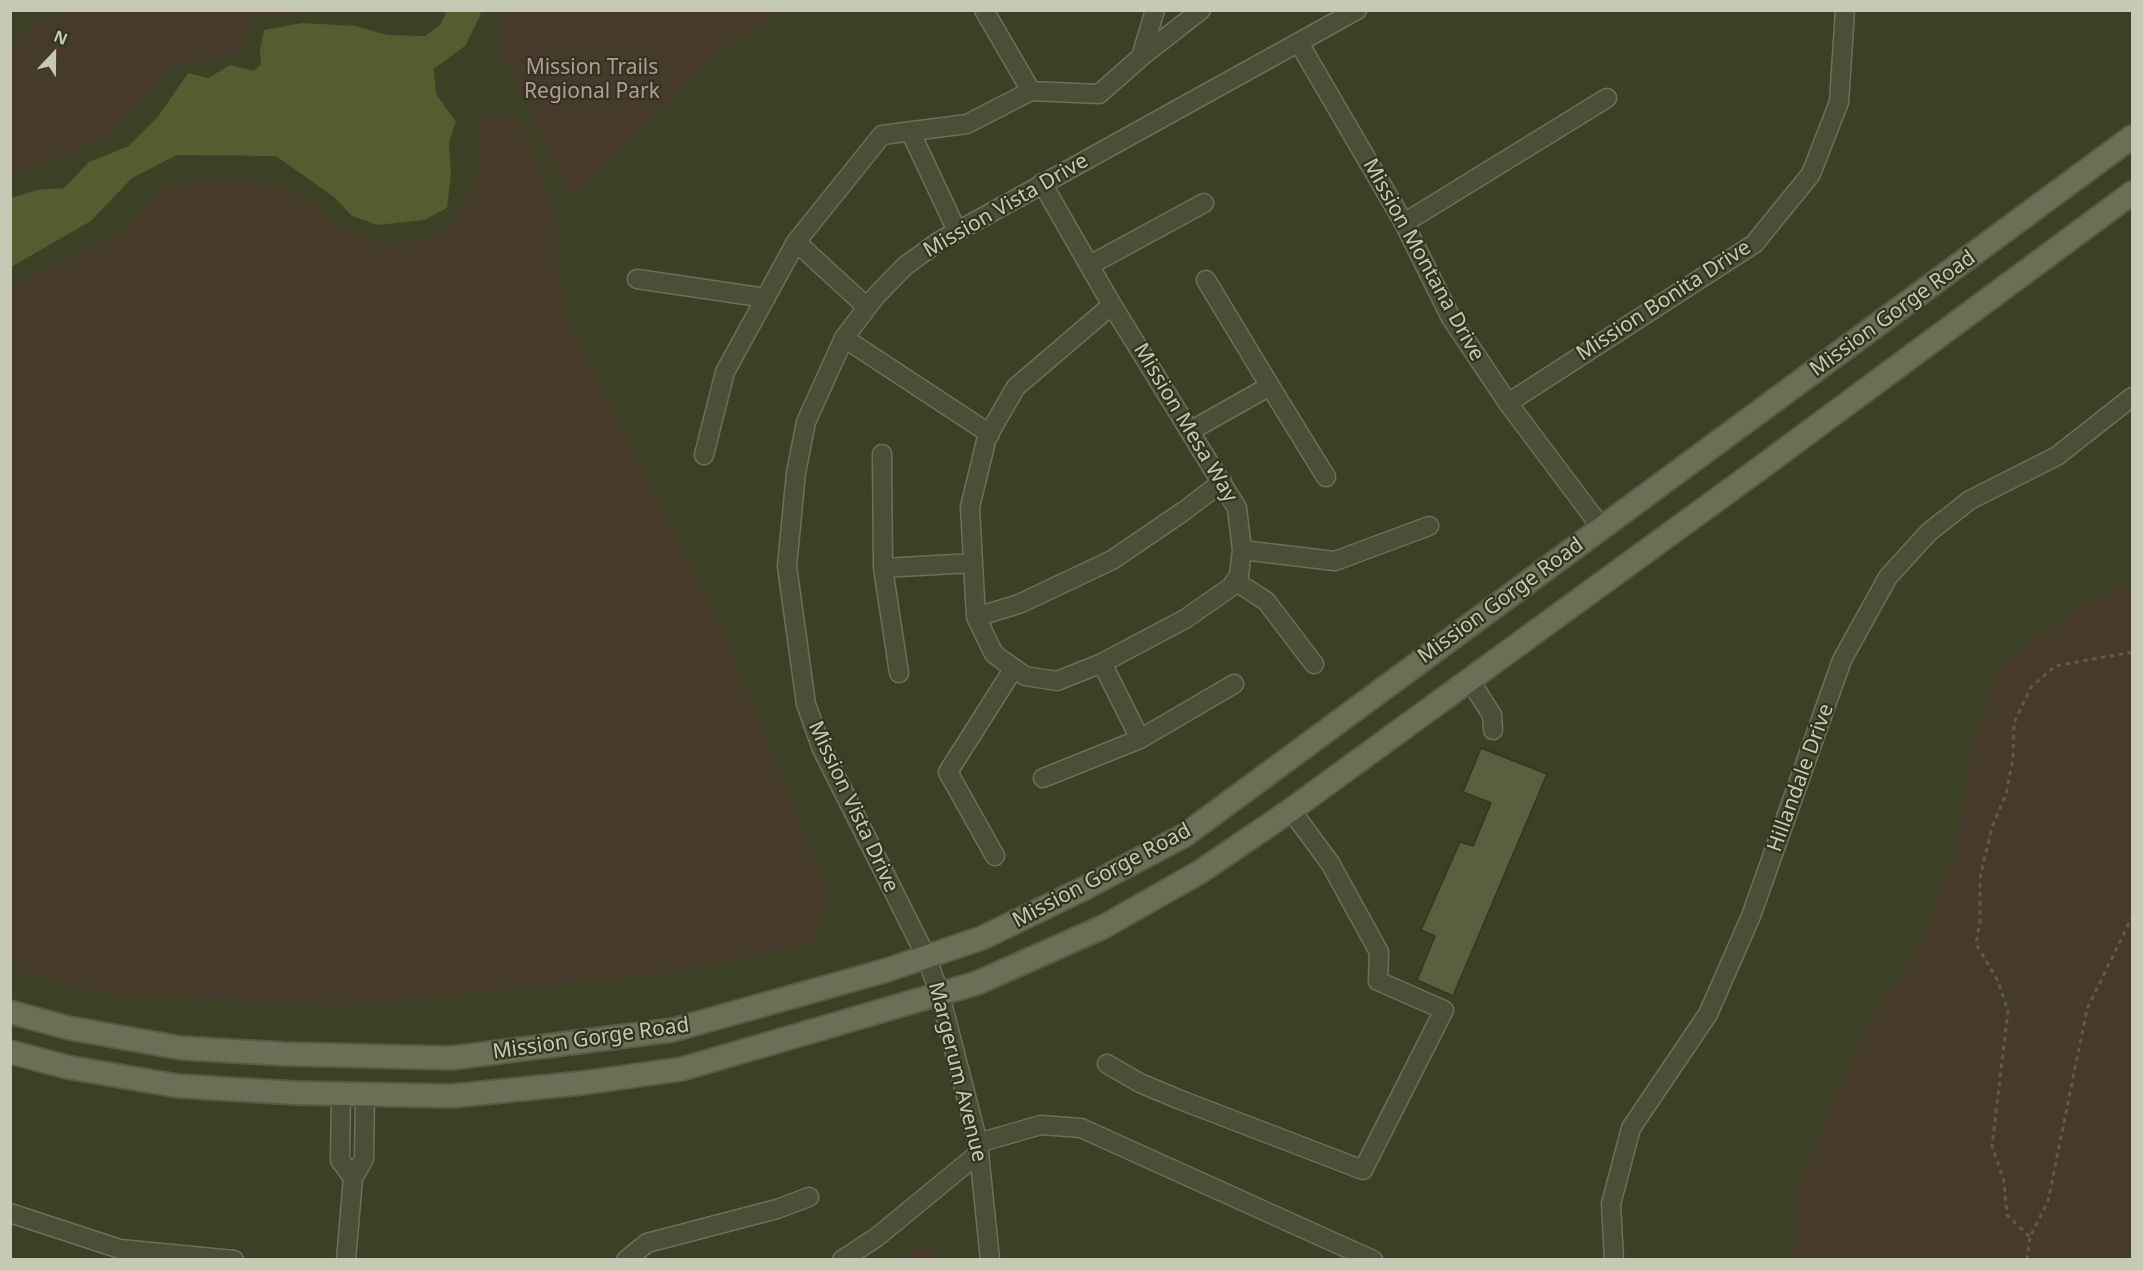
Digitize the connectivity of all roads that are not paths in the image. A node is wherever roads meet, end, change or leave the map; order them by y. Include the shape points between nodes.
1 (984, 10) edge
2 (1155, 10) edge
3 (1201, 10) edge
4 (1357, 10) edge
5 (1845, 10) edge
6 (1299, 43) junction
7 (1141, 57) junction
8 (1031, 91) junction
9 (1607, 98) dead end
10 (910, 131) junction
11 (2133, 137) edge
12 (1042, 183) junction
13 (2133, 193) edge
14 (1204, 203) dead end
15 (1404, 223) junction
16 (957, 231) junction
17 (796, 242) junction
18 (1090, 265) junction
19 (637, 279) dead end
20 (1206, 280) dead end
21 (766, 298) junction
22 (1112, 304) junction
23 (867, 307) junction
24 (844, 338) junction
25 (1270, 386) junction
26 (2133, 397) edge
27 (1508, 403) junction
28 (1190, 431) junction
29 (990, 434) junction
30 (882, 454) dead end
31 (704, 455) dead end
32 (1326, 477) dead end
33 (1222, 482) junction
34 (1429, 526) dead end
35 (1601, 527) junction
36 (1242, 550) junction
37 (973, 563) junction
38 (883, 568) junction
39 (1235, 580) junction
40 (976, 617) junction
41 (1102, 663) junction
42 (1314, 664) dead end
43 (1014, 668) junction
44 (899, 673) dead end
45 (1469, 679) junction
46 (1234, 684) dead end
47 (1493, 730) dead end
48 (1140, 739) junction
49 (1043, 778) dead end
50 (1290, 810) junction
51 (995, 856) dead end
52 (927, 958) junction
53 (940, 995) junction
54 (10, 1012) edge
55 (10, 1052) edge
56 (1107, 1064) dead end
57 (341, 1094) junction
58 (365, 1094) junction
59 (979, 1148) junction
60 (353, 1178) junction
61 (809, 1197) dead end
62 (10, 1213) edge
63 (234, 1260) edge
64 (346, 1260) edge
65 (626, 1260) edge
66 (842, 1260) edge
67 (990, 1260) edge
68 (1374, 1260) edge
69 (1614, 1260) edge

1 - 8 street
2 - 7 street
3 - 7 street
4 - 6 street, Mission Vista Drive
5 - 27 street, Mission Bonita Drive via 1839,102 1811,174 1754,244
6 - 12 street, Mission Vista Drive
6 - 15 street, Mission Montana Drive
7 - 8 street via 1099,94
8 - 10 street via 966,124
9 - 15 street
10 - 16 street
10 - 17 street via 882,135
11 - 35 main road, Mission Gorge Road
12 - 16 street, Mission Vista Drive
12 - 18 street, Mission Mesa Way
13 - 45 main road, Mission Gorge Road
14 - 18 street
15 - 27 street, Mission Montana Drive via 1451,318
16 - 23 street, Mission Vista Drive via 905,266
17 - 21 street
17 - 23 street
18 - 22 street, Mission Mesa Way
19 - 21 street
20 - 25 street
21 - 31 street via 725,372
22 - 28 street, Mission Mesa Way
22 - 29 street via 1016,387
23 - 24 street, Mission Vista Drive
24 - 29 street
24 - 52 street, Mission Vista Drive via 806,423 796,474 788,566 798,657 806,704 822,749
25 - 28 street
25 - 32 street
26 - 69 street, Hillandale Drive via 2056,456 1970,500 1929,532 1888,577 1842,660 1751,916 1708,1014 1631,1128 1611,1204
27 - 35 street, Mission Montana Drive
28 - 33 street, Mission Mesa Way
29 - 37 street via 970,507
30 - 38 street
33 - 36 street, Mission Mesa Way via 1237,508
33 - 40 street via 1112,560 1019,604
34 - 36 street via 1335,561
35 - 52 main road, Mission Gorge Road via 1185,835 982,938
36 - 39 street, Mission Mesa Way
37 - 38 street
37 - 40 street
38 - 44 street
39 - 41 street via 1185,620
39 - 42 street via 1266,602
40 - 43 street via 994,654
41 - 43 street via 1057,681 1025,676
41 - 48 street
43 - 51 street via 948,772
45 - 47 street via 1492,714
45 - 50 main road, Mission Gorge Road
46 - 48 street
48 - 49 street
50 - 53 main road, Mission Gorge Road via 1200,872 1103,927 977,983
50 - 56 street via 1330,863 1378,952 1378,981 1444,1010 1364,1170 1178,1099
52 - 53 street, Margerum Avenue
52 - 54 main road, Mission Gorge Road via 673,1030 451,1058 181,1048 69,1028
53 - 58 main road, Mission Gorge Road via 682,1069 452,1096
53 - 59 street, Margerum Avenue
55 - 57 main road, Mission Gorge Road via 67,1067 178,1086
57 - 58 main road, Mission Gorge Road
57 - 60 street via 340,1160
58 - 60 street via 364,1159
59 - 66 street via 877,1238
59 - 67 street, Margerum Avenue
59 - 68 street via 1041,1125 1081,1128
60 - 64 street
61 - 65 street via 647,1243
62 - 63 street via 120,1249

